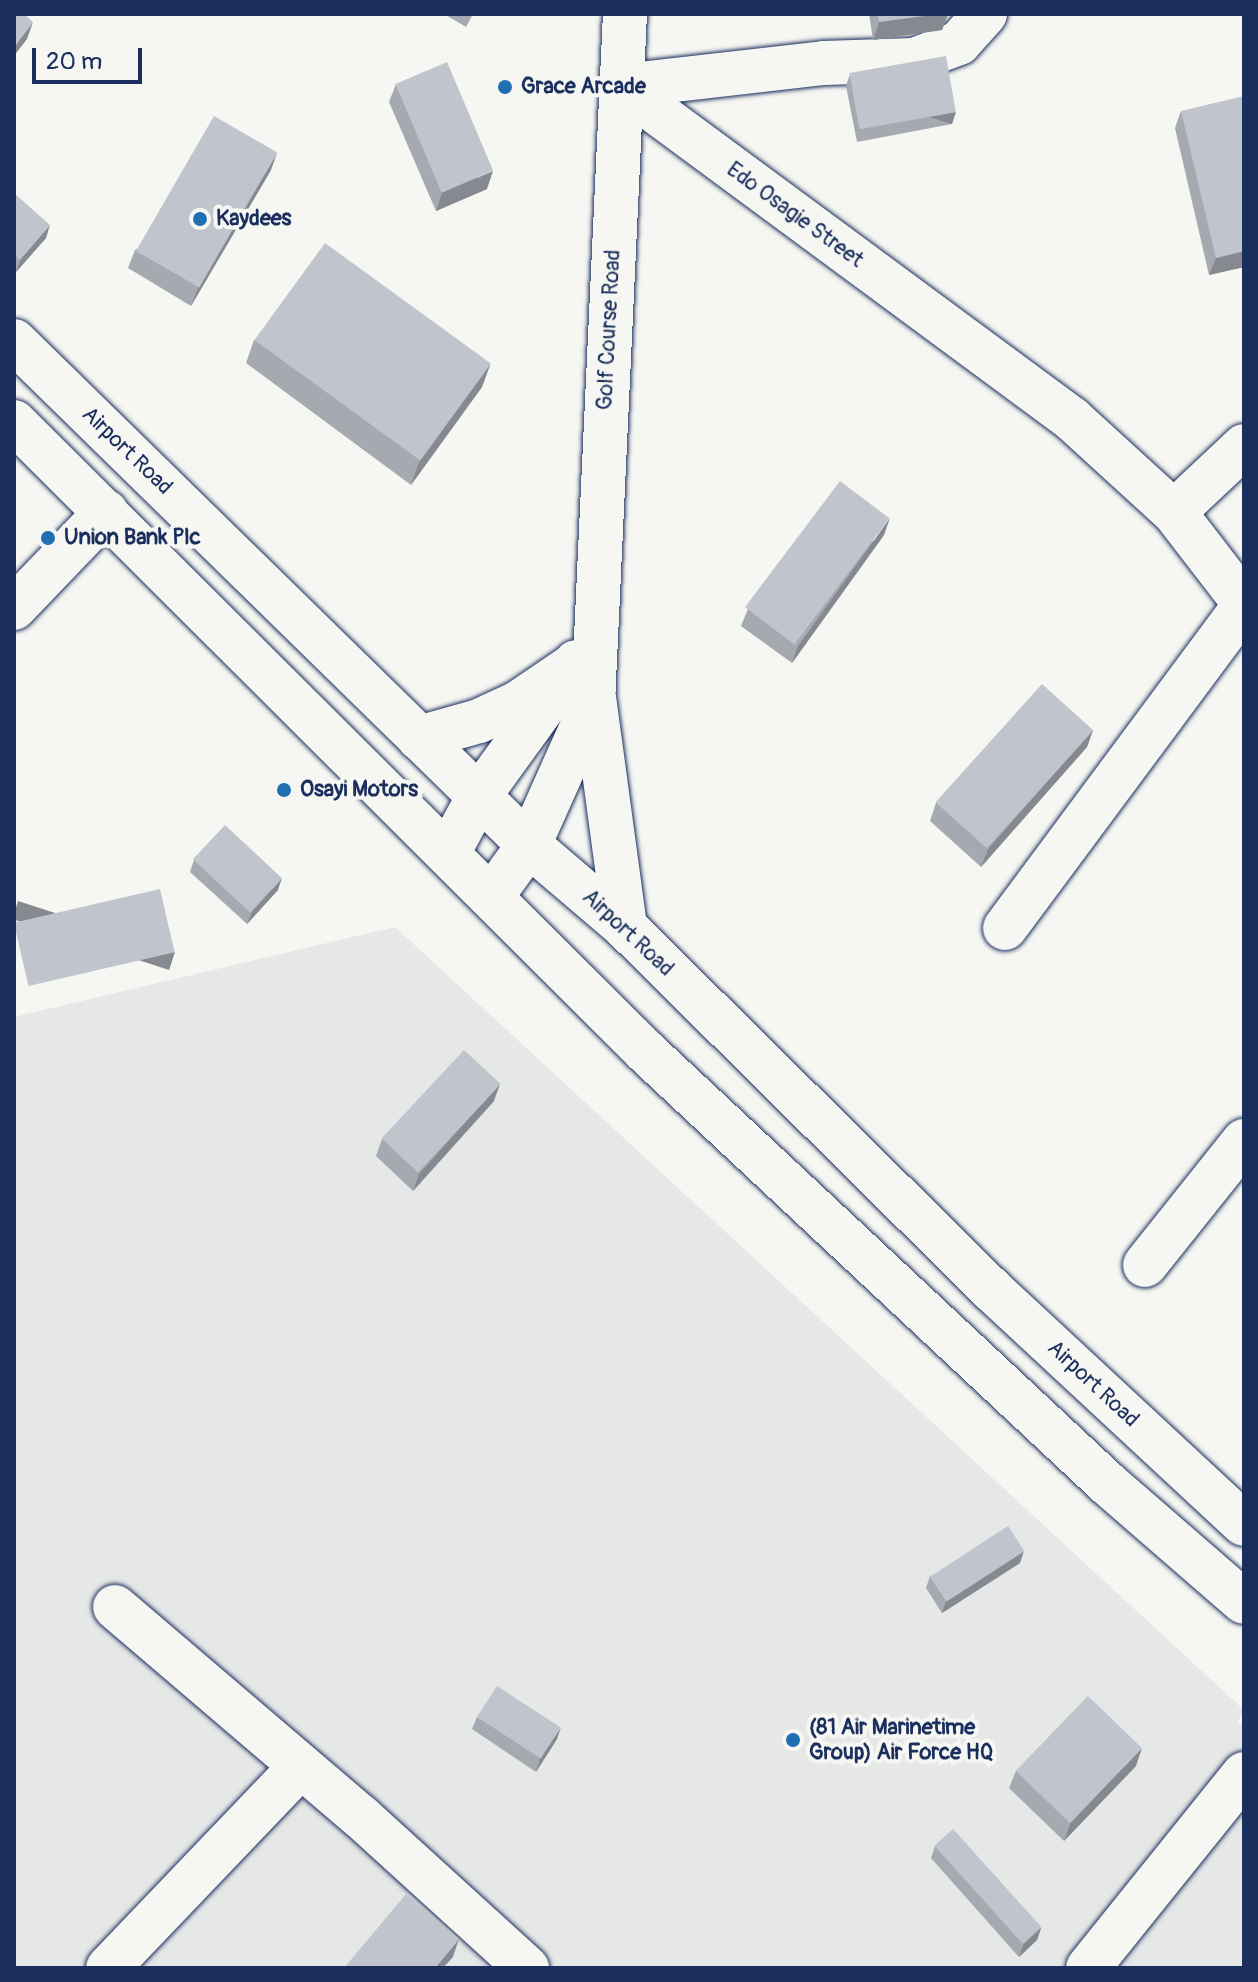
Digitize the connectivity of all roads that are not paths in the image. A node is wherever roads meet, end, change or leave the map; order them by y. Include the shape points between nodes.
1 (625, 14) edge
2 (985, 14) edge
3 (621, 86) junction
4 (14, 341) edge
5 (14, 422) edge
6 (1244, 446) edge
7 (106, 512) junction
8 (1174, 512) junction
9 (1244, 604) edge
10 (14, 608) edge
11 (586, 668) junction
12 (419, 738) junction
13 (479, 796) junction
14 (529, 845) junction
15 (448, 853) junction
16 (491, 897) junction
17 (625, 927) junction
18 (1005, 928) dead end
19 (1244, 1141) edge
20 (1145, 1265) dead end
21 (1244, 1524) edge
22 (1244, 1602) edge
23 (115, 1607) dead end
24 (301, 1766) junction
25 (1244, 1774) edge
26 (505, 1961) edge
27 (108, 1968) edge
28 (1088, 1968) edge

1 - 3 main road, Golf Course Road
2 - 3 main road via 959,43 914,60 824,63
3 - 8 main road, Edo Osagie Street via 1072,419
3 - 11 main road, Golf Course Road
4 - 12 main road, Airport Road
5 - 7 main road
6 - 8 main road
7 - 10 main road
7 - 15 main road
8 - 9 main road, Edo Osagie Street
9 - 18 main road
11 - 12 main road via 518,703
11 - 13 main road, Golf Course Road via 550,703
11 - 14 main road, Golf Course Road via 578,744
11 - 17 main road
12 - 13 main road, Airport Road
13 - 14 main road, Airport Road
13 - 15 main road, Golf Course Road
14 - 16 main road, Golf Course Road
14 - 17 main road, Airport Road
15 - 16 main road
16 - 22 main road via 645,1051 1107,1483
17 - 21 main road, Airport Road via 979,1278
19 - 20 main road
23 - 24 main road
24 - 26 main road
24 - 27 main road
25 - 28 main road

